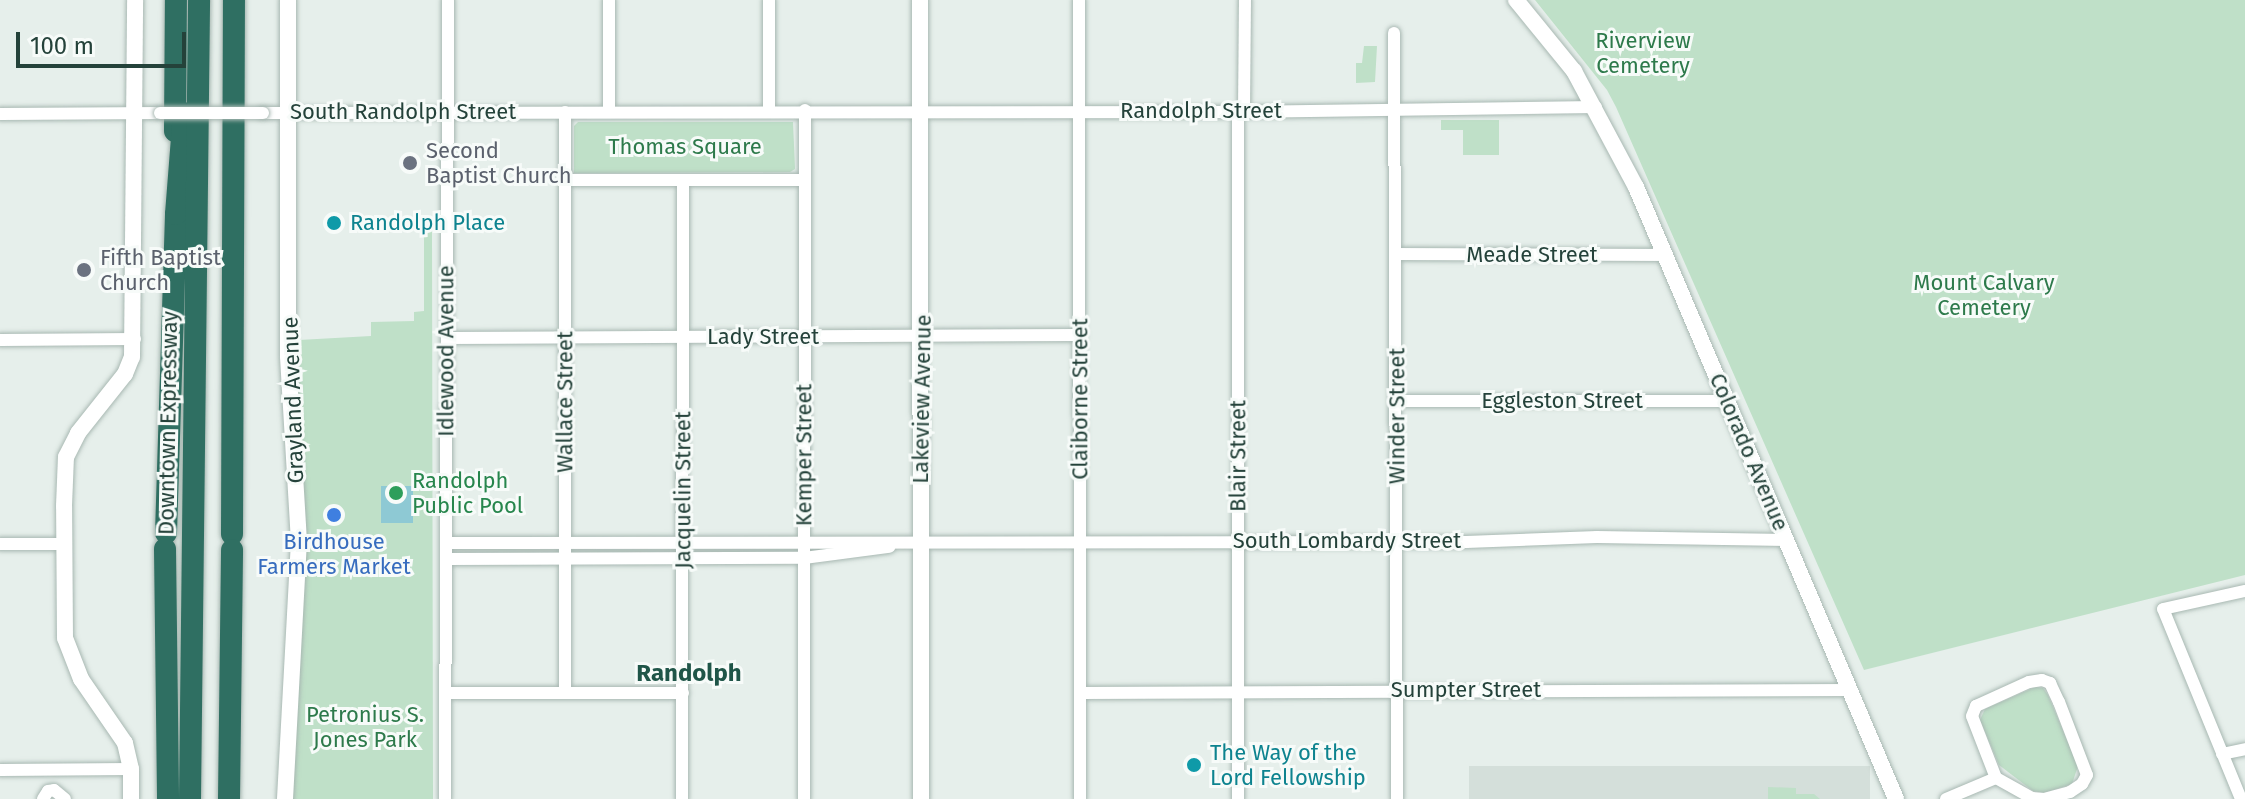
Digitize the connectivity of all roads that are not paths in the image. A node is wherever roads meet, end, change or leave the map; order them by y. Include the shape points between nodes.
1 (135, 0) edge
2 (176, 0) edge
3 (186, 0) edge
4 (199, 0) edge
5 (234, 0) edge
6 (288, 0) edge
7 (448, 0) edge
8 (609, 0) edge
9 (769, 0) edge
10 (920, 0) edge
11 (1079, 0) edge
12 (1245, 0) edge
13 (1516, 0) edge
14 (1394, 33) dead end
15 (1596, 107) junction
16 (1396, 109) junction
17 (805, 110) junction
18 (609, 111) junction
19 (922, 111) junction
20 (1078, 111) junction
21 (565, 112) junction
22 (769, 112) junction
23 (1241, 112) junction
24 (134, 113) junction
25 (288, 113) junction
26 (447, 113) junction
27 (0, 114) edge
28 (566, 180) junction
29 (683, 180) junction
30 (805, 180) junction
31 (176, 214) junction
32 (1398, 254) junction
33 (1666, 255) junction
34 (1080, 335) junction
35 (805, 336) junction
36 (923, 336) junction
37 (683, 337) junction
38 (447, 338) junction
39 (566, 338) junction
40 (135, 339) junction
41 (0, 340) edge
42 (1397, 401) junction
43 (1726, 401) junction
44 (1787, 540) junction
45 (565, 541) junction
46 (684, 541) junction
47 (1079, 541) junction
48 (1238, 541) junction
49 (1397, 541) junction
50 (804, 542) junction
51 (446, 543) junction
52 (914, 543) junction
53 (0, 544) edge
54 (64, 544) junction
55 (683, 558) junction
56 (804, 558) junction
57 (446, 559) junction
58 (564, 559) junction
59 (2245, 591) edge
60 (1238, 690) junction
61 (1397, 690) junction
62 (1851, 690) junction
63 (565, 692) junction
64 (445, 693) junction
65 (683, 693) junction
66 (1080, 693) junction
67 (230, 749) junction
68 (2245, 749) edge
69 (2222, 754) junction
70 (54, 769) junction
71 (131, 769) junction
72 (0, 770) edge
73 (1996, 778) junction
74 (54, 790) junction
75 (43, 799) edge
76 (65, 799) edge
77 (131, 799) edge
78 (168, 799) edge
79 (190, 799) edge
80 (229, 799) edge
81 (238, 799) edge
82 (285, 799) edge
83 (445, 799) edge
84 (682, 799) edge
85 (804, 799) edge
86 (921, 799) edge
87 (1080, 799) edge
88 (1238, 799) edge
89 (1397, 799) edge
90 (1896, 799) edge
91 (1946, 799) edge
92 (2241, 799) edge

1 - 24 street
2 - 31 highway
3 - 31 highway via 184,132
4 - 79 highway, Downtown Expressway
5 - 67 highway
6 - 25 street, Grayland Avenue
7 - 26 street, Idlewood Avenue
8 - 18 street
9 - 22 street
10 - 19 street, Lakeview Avenue
11 - 20 street, Claiborne Street
12 - 23 street, Blair Street
13 - 15 street, Colorado Avenue via 1548,35
14 - 16 street, Winder Street
15 - 16 street, Randolph Street
15 - 33 street, Colorado Avenue
16 - 23 street, Randolph Street
16 - 32 street, Winder Street
17 - 19 street, Randolph Street
17 - 22 street, South Randolph Street
17 - 30 street, Kemper Street
18 - 21 street, South Randolph Street
18 - 22 street, South Randolph Street
19 - 20 street, Randolph Street
19 - 36 street, Lakeview Avenue
20 - 23 street, Randolph Street
20 - 34 street, Claiborne Street
21 - 26 street, South Randolph Street
21 - 28 street, Wallace Street
23 - 48 street, Blair Street
24 - 25 street, South Randolph Street, bridge
24 - 27 street, South Randolph Street
24 - 40 street
25 - 26 street, South Randolph Street
25 - 82 street, Grayland Avenue via 288,356 299,542
26 - 38 street, Idlewood Avenue
28 - 29 street
28 - 39 street, Wallace Street
29 - 30 street
29 - 37 street, Jacquelin Street
30 - 35 street, Kemper Street
31 - 78 highway via 166,541
32 - 33 street, Meade Street
32 - 42 street, Winder Street
33 - 43 street, Colorado Avenue
34 - 36 street, Lady Street
34 - 47 street, Claiborne Street
35 - 36 street, Lady Street
35 - 37 street, Lady Street
35 - 50 street, Kemper Street
36 - 52 street, Lakeview Avenue
37 - 39 street, Lady Street
37 - 46 street, Jacquelin Street
38 - 39 street, Lady Street
38 - 51 street, Idlewood Avenue
39 - 45 street, Wallace Street
40 - 41 street
40 - 54 street via 125,374 78,433 66,457
42 - 43 street, Eggleston Street
42 - 49 street, Winder Street
43 - 44 street, Colorado Avenue
44 - 49 street, South Lombardy Street
44 - 62 street, Colorado Avenue
45 - 46 street, South Lombardy Street
45 - 51 street, South Lombardy Street
45 - 58 street, Wallace Street
46 - 50 street, South Lombardy Street
46 - 55 street, Jacquelin Street
47 - 48 street, South Lombardy Street
47 - 52 street, South Lombardy Street
47 - 66 street, Claiborne Street
48 - 49 street, South Lombardy Street
48 - 60 street, Blair Street
49 - 61 street, Winder Street
50 - 52 street, South Lombardy Street
50 - 56 street, Kemper Street
51 - 57 street, Idlewood Avenue
52 - 56 street, South Lombardy Street
52 - 86 street, Lakeview Avenue
53 - 54 street
54 - 71 street via 70,657 125,743
55 - 56 street, South Lombardy Street
55 - 58 street, South Lombardy Street
55 - 65 street, Jacquelin Street
56 - 85 street, Kemper Street
57 - 58 street, South Lombardy Street
57 - 64 street, Idlewood Avenue
58 - 63 street, Wallace Street
59 - 69 street via 2163,609
60 - 61 street, Sumpter Street
60 - 66 street, Sumpter Street
60 - 88 street, Blair Street
61 - 62 street, Sumpter Street
61 - 89 street, Winder Street
62 - 90 street, Colorado Avenue
63 - 64 street
63 - 65 street
64 - 83 street, Idlewood Avenue
65 - 84 street, Jacquelin Street
66 - 87 street, Claiborne Street
67 - 80 highway
67 - 81 highway
68 - 69 street
69 - 92 street
70 - 71 street
70 - 72 street
70 - 74 street
71 - 77 street
73 - 73 street via 2032,798 2058,796 2082,784 2087,775 2050,683 2029,682 1976,706 1975,727
73 - 91 street
74 - 75 street
74 - 76 street

